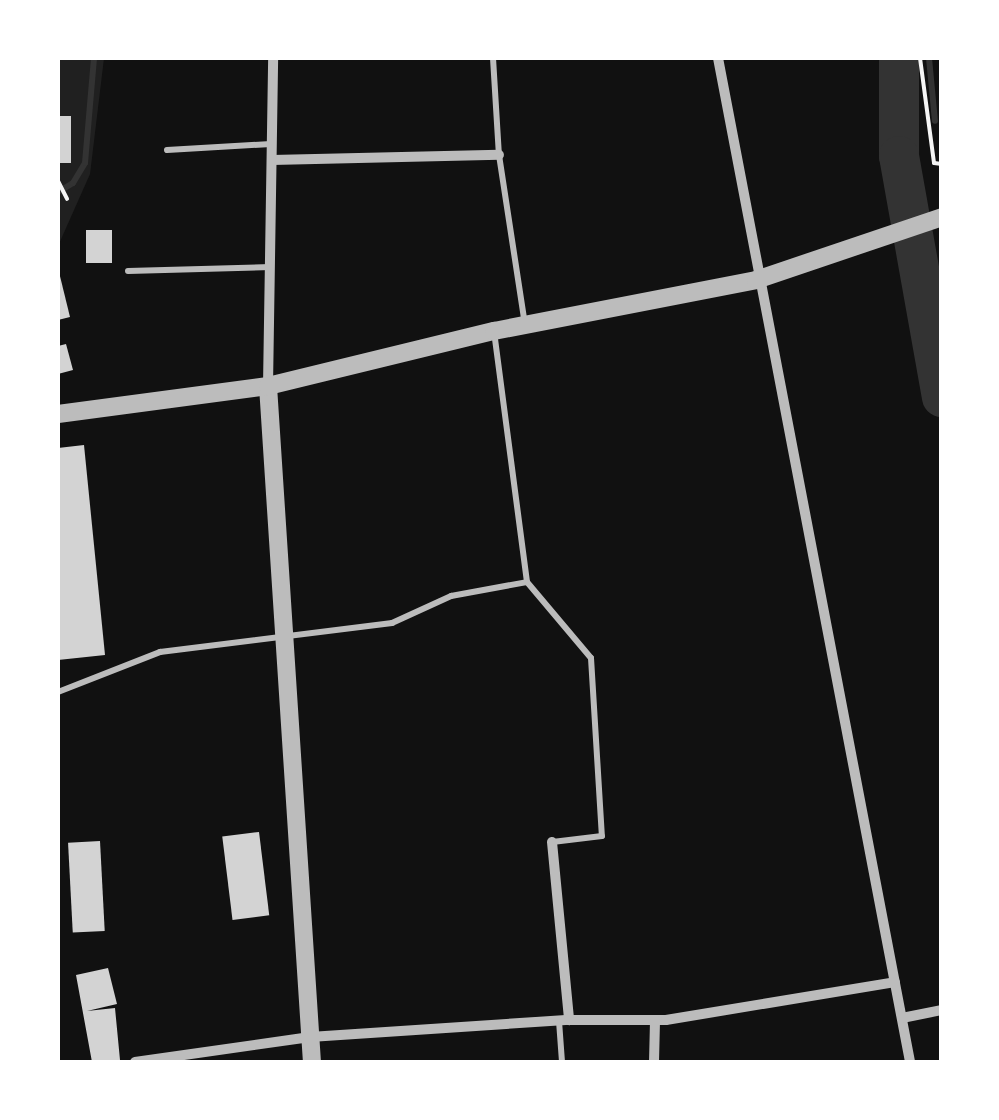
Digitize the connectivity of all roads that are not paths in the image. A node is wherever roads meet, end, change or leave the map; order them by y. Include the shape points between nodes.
1 (273, 58) edge
2 (493, 58) edge
3 (718, 58) edge
4 (272, 144) junction
5 (167, 150) dead end
6 (498, 155) junction
7 (272, 160) junction
8 (941, 217) edge
9 (272, 267) junction
10 (128, 271) dead end
11 (756, 280) junction
12 (525, 326) junction
13 (494, 331) junction
14 (268, 386) junction
15 (58, 414) edge
16 (527, 582) junction
17 (282, 634) junction
18 (58, 692) edge
19 (552, 842) joint
20 (895, 982) junction
21 (942, 1010) edge
22 (902, 1018) junction
23 (564, 1020) junction
24 (655, 1020) junction
25 (310, 1037) junction
26 (135, 1062) edge
27 (312, 1062) edge
28 (562, 1062) edge
29 (654, 1062) edge
30 (910, 1062) edge

1 - 4 street
2 - 6 lane
3 - 11 street
4 - 5 lane
4 - 7 street
6 - 7 street
6 - 12 lane
7 - 9 street
8 - 11 street
9 - 10 lane
9 - 14 street
11 - 12 street
11 - 20 street
12 - 13 street
13 - 14 street
13 - 16 lane
14 - 15 street
14 - 17 street
16 - 17 lane via 451,596 392,623
16 - 19 lane via 591,658 602,836
17 - 18 lane via 160,652
17 - 25 street
19 - 23 street
20 - 22 street
20 - 24 street
21 - 22 street
22 - 30 street
23 - 24 street
23 - 25 street
23 - 28 lane
24 - 29 street
25 - 26 street
25 - 27 street

